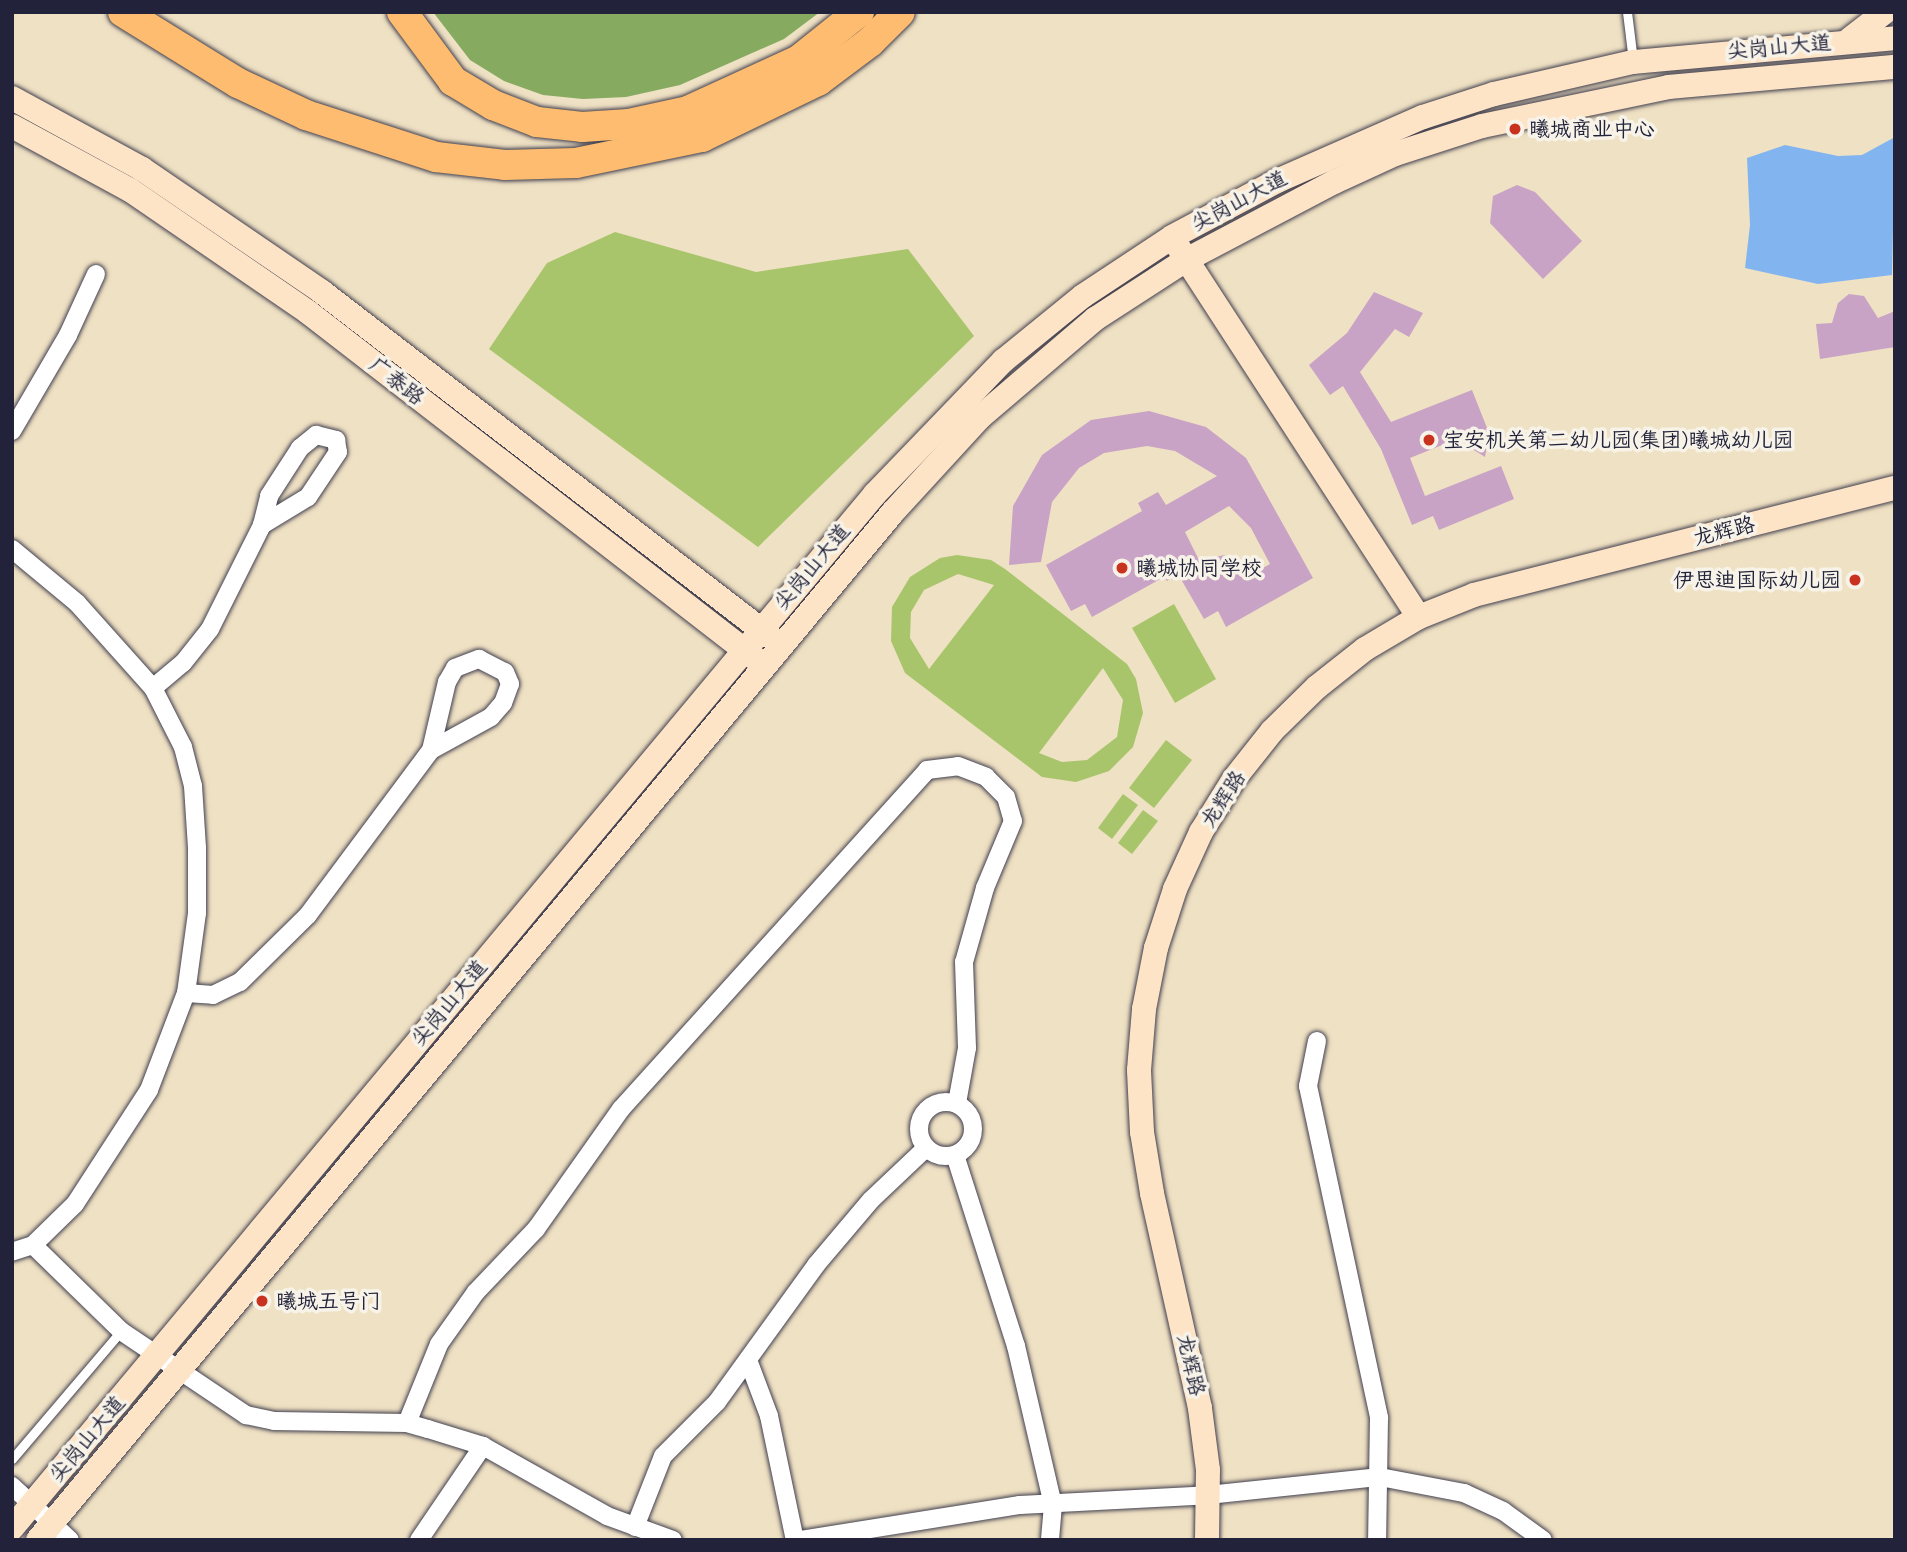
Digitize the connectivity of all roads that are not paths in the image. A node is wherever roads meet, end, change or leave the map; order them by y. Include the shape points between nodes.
1 (122, 12) edge
2 (402, 12) edge
3 (859, 12) edge
4 (900, 12) edge
5 (1627, 12) edge
6 (1885, 12) edge
7 (1895, 37) edge
8 (1846, 42) junction
9 (1633, 62) junction
10 (1895, 67) edge
11 (809, 70) junction
12 (12, 98) edge
13 (12, 126) edge
14 (1172, 237) junction
15 (1186, 260) junction
16 (96, 274) dead end
17 (12, 431) edge
18 (1895, 488) edge
19 (262, 525) junction
20 (16, 557) edge
21 (1419, 617) junction
22 (760, 628) junction
23 (780, 644) junction
24 (743, 649) junction
25 (764, 665) junction
26 (153, 688) junction
27 (431, 750) junction
28 (186, 993) junction
29 (1317, 1041) dead end
30 (957, 1103) junction
31 (926, 1148) junction
32 (955, 1155) junction
33 (33, 1245) junction
34 (12, 1252) edge
35 (121, 1331) junction
36 (156, 1356) junction
37 (748, 1360) junction
38 (179, 1371) junction
39 (407, 1423) junction
40 (483, 1446) junction
41 (12, 1459) edge
42 (1380, 1477) junction
43 (12, 1486) edge
44 (1208, 1495) junction
45 (32, 1505) junction
46 (1053, 1505) junction
47 (635, 1527) junction
48 (12, 1528) edge
49 (53, 1534) edge
50 (419, 1540) edge
51 (673, 1540) edge
52 (795, 1540) edge
53 (801, 1540) edge
54 (1050, 1540) edge
55 (1207, 1540) edge
56 (1377, 1540) edge
57 (1544, 1540) edge

1 - 11 highway via 238,83 306,115 436,157 505,165 598,160 702,137
2 - 11 highway via 453,81 493,105 537,122 582,127 629,124 688,111
3 - 11 highway
4 - 11 highway via 870,42
5 - 9 lane
6 - 8 main road
7 - 8 main road, 尖岗山大道
8 - 9 main road, 尖岗山大道
9 - 14 main road, 尖岗山大道 via 1494,94 1423,117 1349,146
10 - 15 main road, 尖岗山大道 via 1669,87 1482,126 1383,160
12 - 22 main road, 广泰路 via 142,169 322,292
13 - 24 main road, 广泰路 via 130,190 308,312
14 - 15 main road
14 - 22 main road, 尖岗山大道 via 1083,296 1003,360 875,494
15 - 21 main road
15 - 23 main road, 尖岗山大道 via 1095,319 979,418
16 - 17 street via 68,335
18 - 21 main road, 龙辉路 via 1474,594
19 - 19 street via 308,497 338,452 336,440 316,435 300,448 269,496
19 - 26 street via 210,629 183,663
20 - 26 street via 77,603
21 - 44 main road, 龙辉路 via 1366,649 1317,687 1265,740 1201,832 1156,947 1143,1021 1142,1132 1200,1408
22 - 23 main road, 广泰路
22 - 24 main road, 尖岗山大道
23 - 25 main road, 尖岗山大道
24 - 25 main road, 广泰路
24 - 36 main road, 尖岗山大道
25 - 38 main road, 尖岗山大道
26 - 28 street via 183,747 193,786 197,912
27 - 27 street via 491,716 503,703 510,684 505,672 479,659 455,668 447,682
27 - 28 street via 316,904 266,961 240,982 213,995
28 - 33 street via 149,1090 117,1145 75,1204
29 - 42 street via 1308,1086 1379,1418
30 - 31 street via 934,1103 924,1112 918,1132
30 - 32 street via 967,1111 973,1126 970,1142
30 - 39 street via 967,1048 964,962 985,888 1013,821 999,790 986,777 958,766 927,770 621,1109 536,1229 476,1293 439,1344
31 - 32 street via 934,1154
31 - 37 street via 871,1200 816,1265
32 - 46 street via 1016,1346
33 - 34 street
33 - 35 street
35 - 36 street
35 - 41 lane
36 - 38 street
36 - 45 main road, 尖岗山大道
37 - 47 street via 717,1402 663,1456
37 - 52 street via 769,1416
38 - 39 street via 246,1415 274,1421
38 - 49 main road, 尖岗山大道
39 - 40 street
40 - 47 street via 577,1501
40 - 50 street
42 - 44 street
42 - 56 street
42 - 57 street via 1464,1493 1503,1511
43 - 45 street
44 - 46 street
44 - 55 main road, 龙辉路
45 - 48 main road, 尖岗山大道
45 - 49 street
46 - 53 street via 977,1510
46 - 54 street
47 - 51 street

